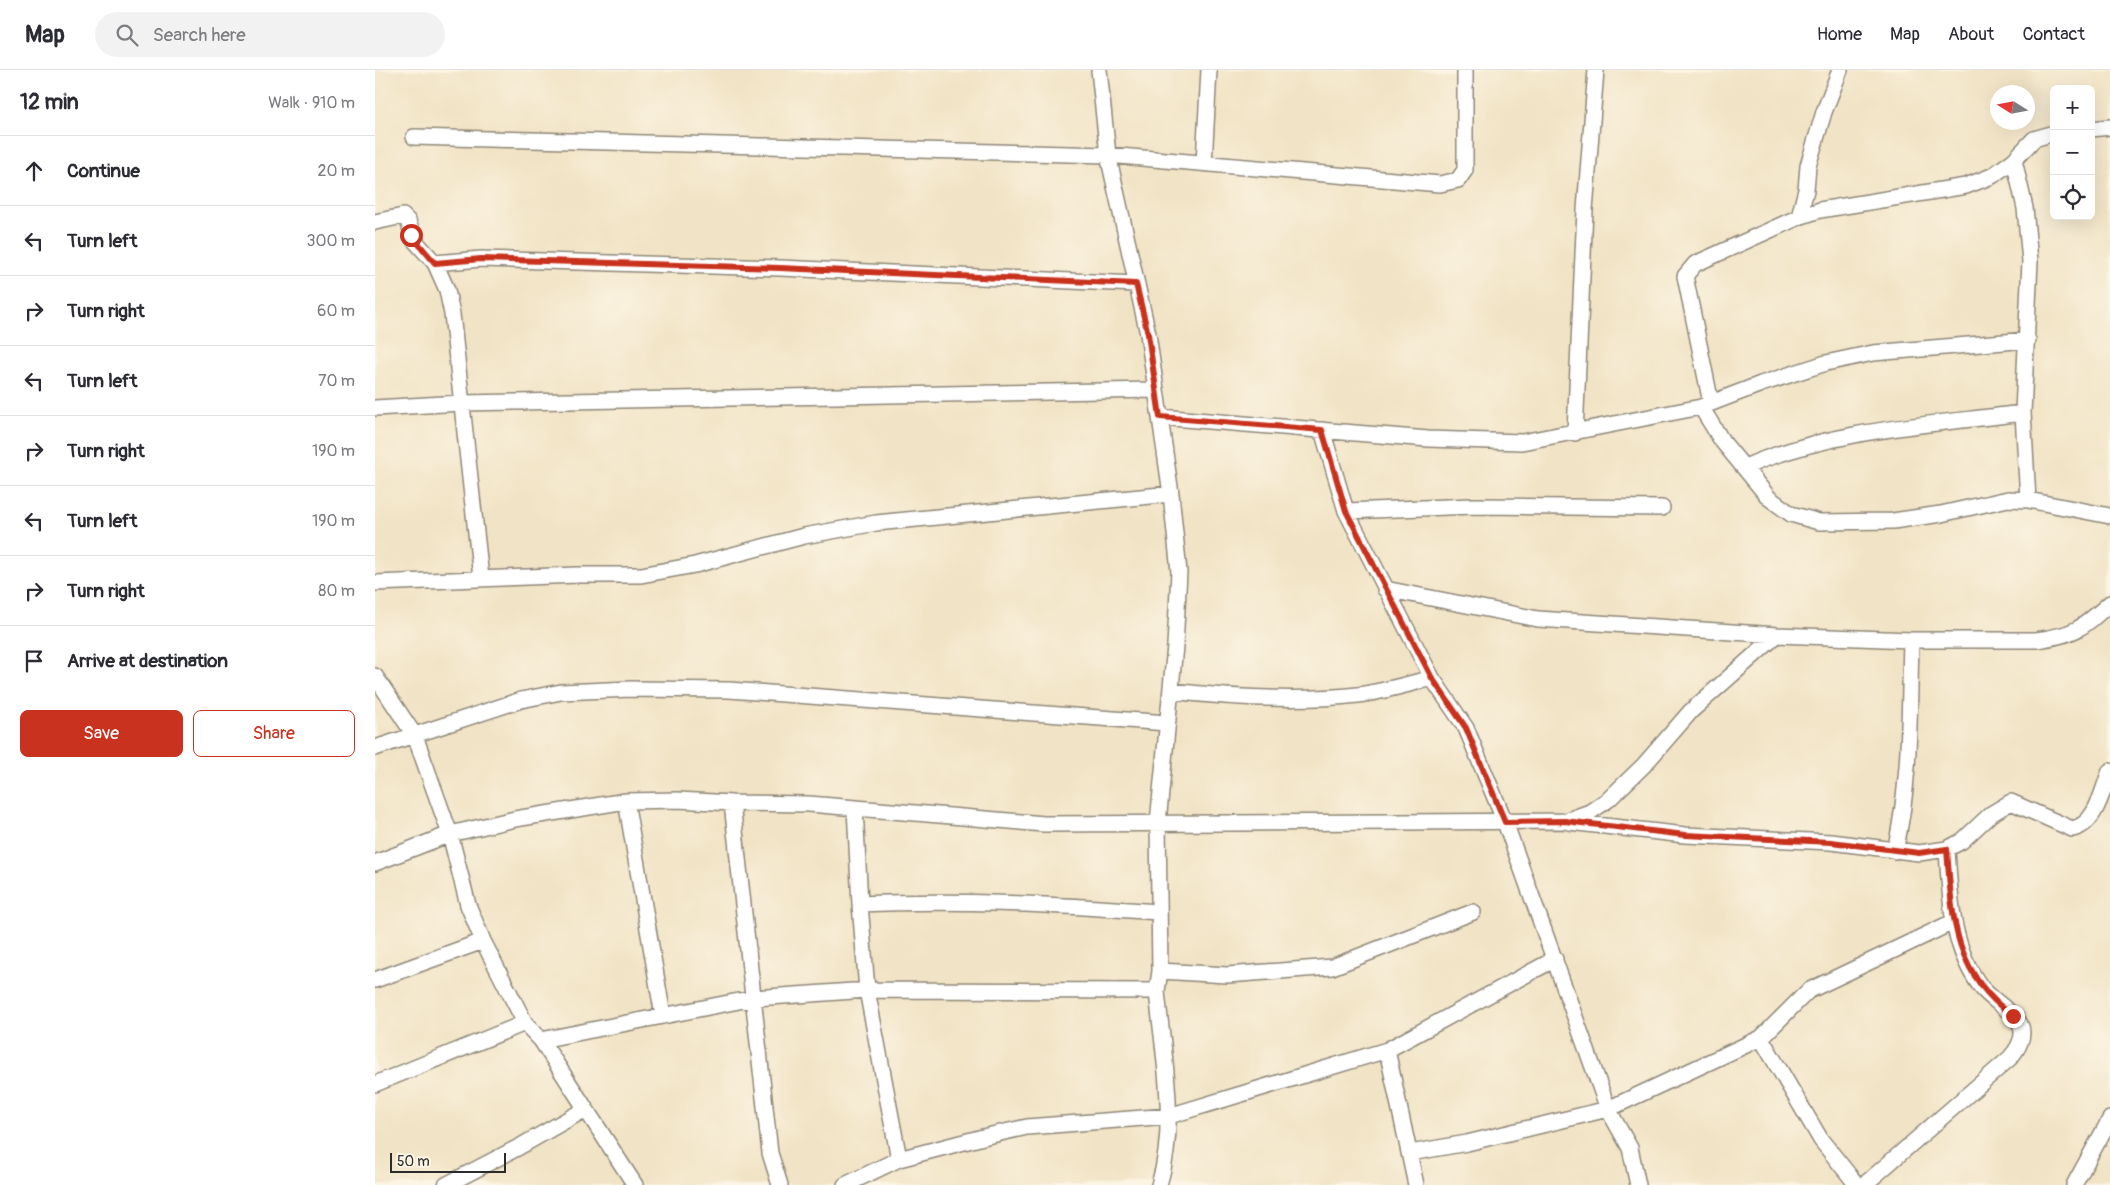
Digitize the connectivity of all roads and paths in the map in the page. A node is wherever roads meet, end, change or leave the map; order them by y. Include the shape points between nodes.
1 (1099, 70) edge
2 (1209, 70) edge
3 (1465, 70) edge
4 (1596, 70) edge
5 (1840, 70) edge
6 (2110, 127) edge
7 (2095, 128) edge
8 (2050, 134) edge
9 (414, 137) dead end
10 (1107, 155) junction
11 (2014, 160) junction
12 (1204, 163) junction
13 (1799, 216) junction
14 (375, 222) edge
15 (435, 263) junction
16 (1136, 284) junction
17 (2028, 340) junction
18 (1155, 390) junction
19 (461, 404) junction
20 (1706, 405) junction
21 (375, 408) edge
22 (2023, 413) junction
23 (1160, 417) junction
24 (1322, 430) junction
25 (1575, 433) junction
26 (1745, 467) junction
27 (1171, 494) junction
28 (2028, 500) junction
29 (1662, 508) dead end
30 (1346, 511) junction
31 (2110, 516) edge
32 (481, 578) junction
33 (375, 583) edge
34 (1385, 589) junction
35 (2110, 603) edge
36 (1777, 635) junction
37 (1911, 640) junction
38 (375, 676) edge
39 (1432, 678) junction
40 (1171, 691) junction
41 (1167, 723) junction
42 (415, 736) junction
43 (375, 748) edge
44 (2110, 771) edge
45 (626, 802) junction
46 (732, 803) junction
47 (855, 808) junction
48 (1565, 821) junction
49 (1505, 822) junction
50 (1158, 823) junction
51 (450, 834) junction
52 (1947, 849) junction
53 (1895, 851) junction
54 (375, 864) edge
55 (860, 904) junction
56 (1159, 912) junction
57 (1473, 912) dead end
58 (1953, 922) junction
59 (483, 941) junction
60 (1555, 959) junction
61 (1160, 971) junction
62 (375, 980) edge
63 (867, 990) junction
64 (1157, 991) junction
65 (754, 998) junction
66 (663, 1016) junction
67 (525, 1023) junction
68 (1761, 1038) junction
69 (541, 1040) junction
70 (1387, 1050) junction
71 (375, 1084) edge
72 (1608, 1109) junction
73 (584, 1110) junction
74 (1169, 1116) junction
75 (2110, 1119) edge
76 (1410, 1153) junction
77 (899, 1159) junction
78 (446, 1185) edge
79 (635, 1185) edge
80 (780, 1185) edge
81 (845, 1185) edge
82 (1159, 1185) edge
83 (1416, 1185) edge
84 (1638, 1185) edge
85 (1857, 1185) edge
86 (1864, 1185) edge
87 (2074, 1185) edge

1 - 10 street
2 - 12 street
3 - 12 street via 1465,170 1458,180 1440,184
4 - 25 street via 1585,210
5 - 13 street via 1808,166
6 - 7 street
8 - 11 street via 2034,139
9 - 10 street
10 - 12 street
10 - 16 street
11 - 13 street via 1992,176 1967,186
11 - 17 street via 2025,208 2030,261
13 - 20 street via 1695,264 1687,271 1685,276
14 - 15 street via 403,216 415,241
15 - 16 street via 481,259
15 - 19 street via 447,290 452,314
16 - 18 street via 1148,334
17 - 20 street via 1873,353 1826,363
17 - 22 street via 2023,373
18 - 19 street
18 - 23 street
19 - 21 street
19 - 32 street
20 - 25 street
20 - 26 street via 1722,441
22 - 26 street via 1876,432 1779,452
22 - 28 street
23 - 24 street
23 - 27 street
24 - 25 street via 1428,439 1522,442
24 - 30 street
26 - 28 street via 1769,498 1791,514 1819,522 1893,521 2008,499
27 - 32 street via 876,523 804,536 695,565 641,574
27 - 40 street via 1179,572
28 - 31 street
29 - 30 street via 1473,506
30 - 34 street
32 - 33 street
34 - 36 street via 1538,619
34 - 39 street
35 - 37 street via 2086,625 2054,638
36 - 37 street
36 - 48 street via 1691,711 1609,799 1590,812
37 - 53 street via 1906,771 1902,822
38 - 42 street
39 - 40 street via 1359,695 1273,699
39 - 49 street via 1466,728
40 - 41 street
41 - 42 street via 729,690 631,689 561,692 521,700
41 - 50 street
42 - 43 street
42 - 51 street
44 - 52 street via 2091,818 2083,827 2072,828 2011,802
45 - 46 street
45 - 51 street via 515,819
45 - 66 street
46 - 47 street
46 - 65 street
47 - 50 street via 1044,824
47 - 55 street
48 - 49 street
48 - 53 street via 1685,835 1831,842
49 - 50 street
49 - 60 street
50 - 56 street
51 - 54 street
51 - 59 street via 468,905
52 - 53 street via 1919,853
52 - 58 street
55 - 56 street via 929,900 1019,902
55 - 63 street
56 - 61 street
57 - 61 street via 1332,968 1227,974
58 - 68 street via 1808,991
58 - 86 street via 1961,951 1978,983 2020,1024 2022,1034 2018,1048
59 - 62 street
59 - 67 street
60 - 70 street
60 - 72 street
61 - 64 street
63 - 64 street
63 - 65 street
63 - 77 street
64 - 74 street
65 - 66 street
65 - 80 street via 759,1072 770,1153
66 - 69 street
67 - 69 street
67 - 71 street
68 - 72 street
68 - 85 street via 1821,1140
69 - 73 street
70 - 74 street
70 - 76 street
72 - 76 street
72 - 84 street via 1630,1148
73 - 78 street
73 - 79 street
74 - 77 street via 1027,1127
74 - 82 street via 1165,1165
75 - 87 street
76 - 83 street
77 - 81 street

